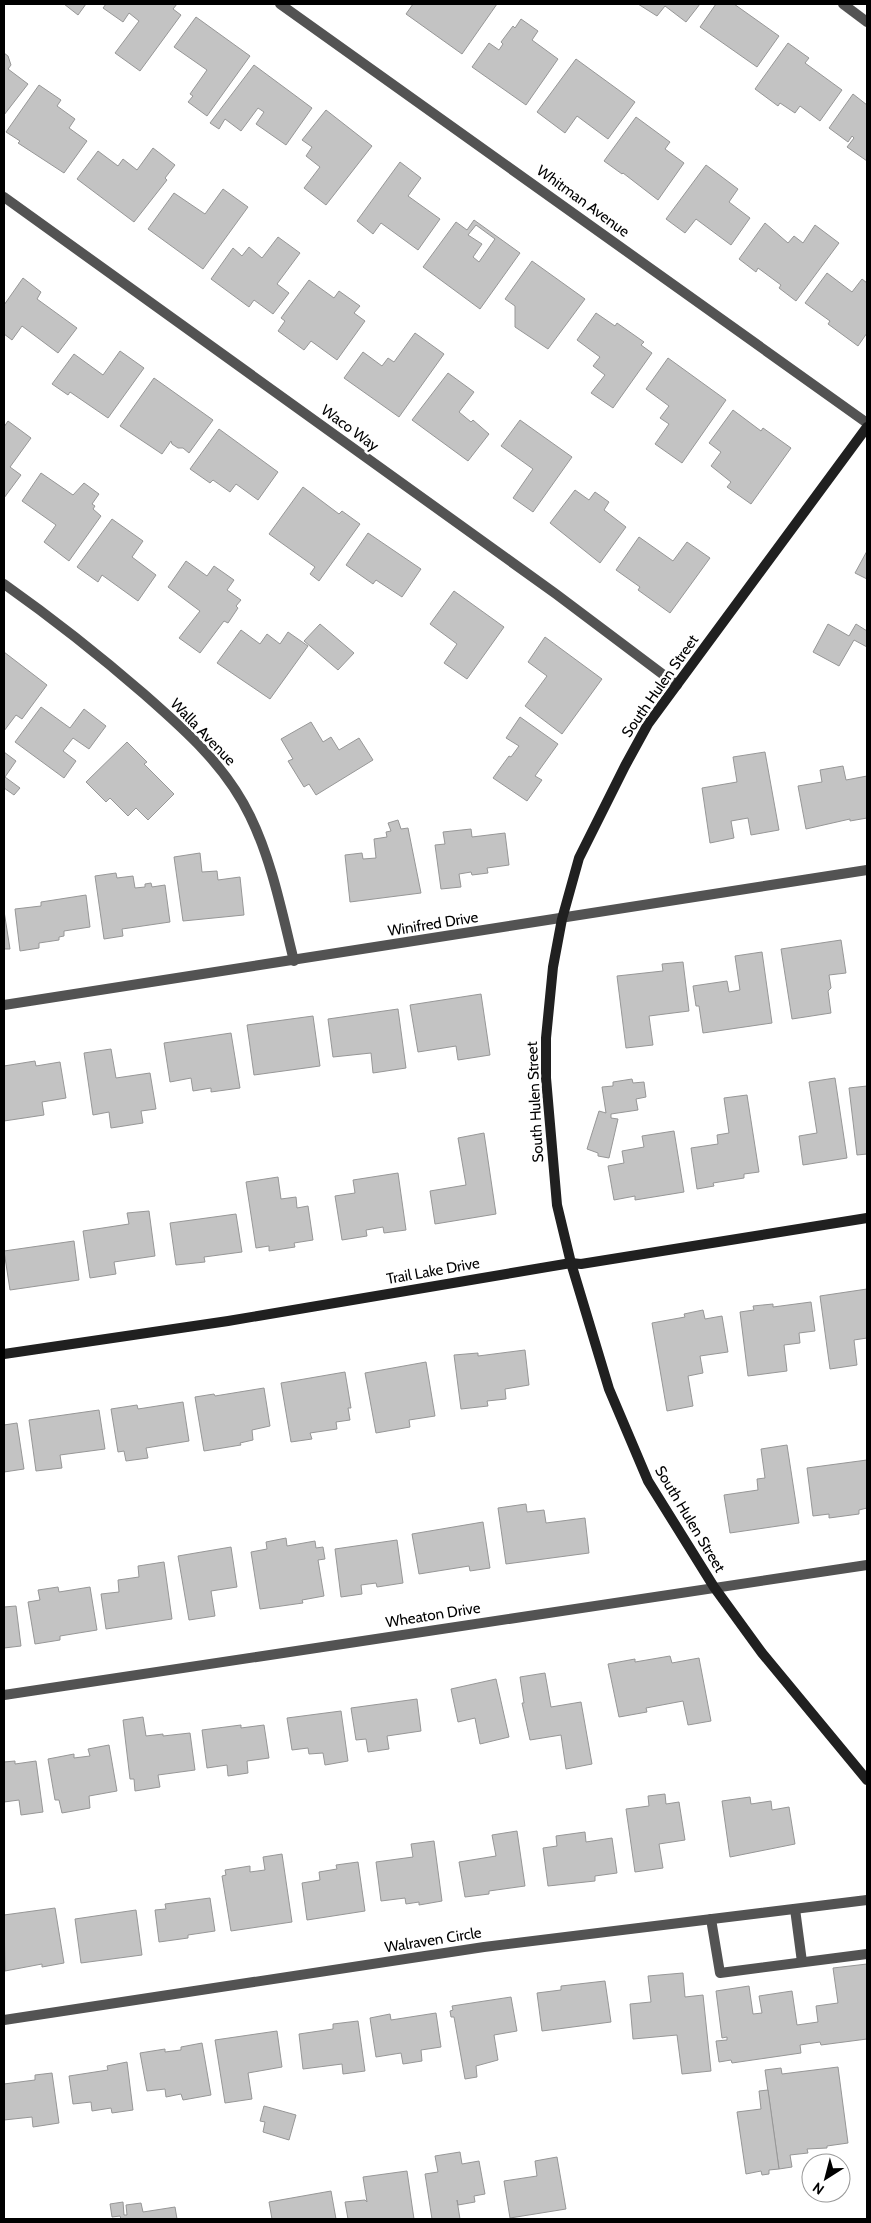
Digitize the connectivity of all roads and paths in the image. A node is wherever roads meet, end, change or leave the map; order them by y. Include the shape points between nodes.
1 (280, 4) edge
2 (843, 4) edge
3 (867, 22) edge
4 (4, 197) edge
5 (867, 425) edge
6 (4, 584) edge
7 (678, 685) junction
8 (867, 870) edge
9 (562, 918) junction
10 (294, 961) junction
11 (4, 1005) edge
12 (867, 1218) edge
13 (571, 1264) junction
14 (4, 1354) edge
15 (867, 1565) edge
16 (714, 1587) junction
17 (4, 1696) edge
18 (867, 1780) edge
19 (867, 1900) edge
20 (795, 1910) junction
21 (711, 1919) junction
22 (867, 1954) edge
23 (802, 1962) junction
24 (4, 2020) edge

1 - 5 street, Whitman Avenue
2 - 3 street
4 - 7 street, Waco Way
5 - 7 main road, South Hulen Street
6 - 10 street, Walla Avenue via 117,671 185,730 224,773 250,816 269,864
7 - 9 main road, South Hulen Street via 648,724 579,858
8 - 9 street, Winifred Drive
9 - 10 street, Winifred Drive
9 - 13 main road, South Hulen Street via 553,966 546,1078 557,1205
10 - 11 street, Winifred Drive
12 - 13 main road, Trail Lake Drive
13 - 14 main road, Trail Lake Drive via 228,1321
13 - 16 main road, South Hulen Street via 609,1389 648,1481
15 - 16 street, Wheaton Drive
16 - 17 street, Wheaton Drive
16 - 18 main road, South Hulen Street via 762,1653
19 - 20 street, Walraven Circle
20 - 21 street, Walraven Circle
20 - 23 street
21 - 23 street via 720,1973
21 - 24 street, Walraven Circle via 474,1949
22 - 23 street

